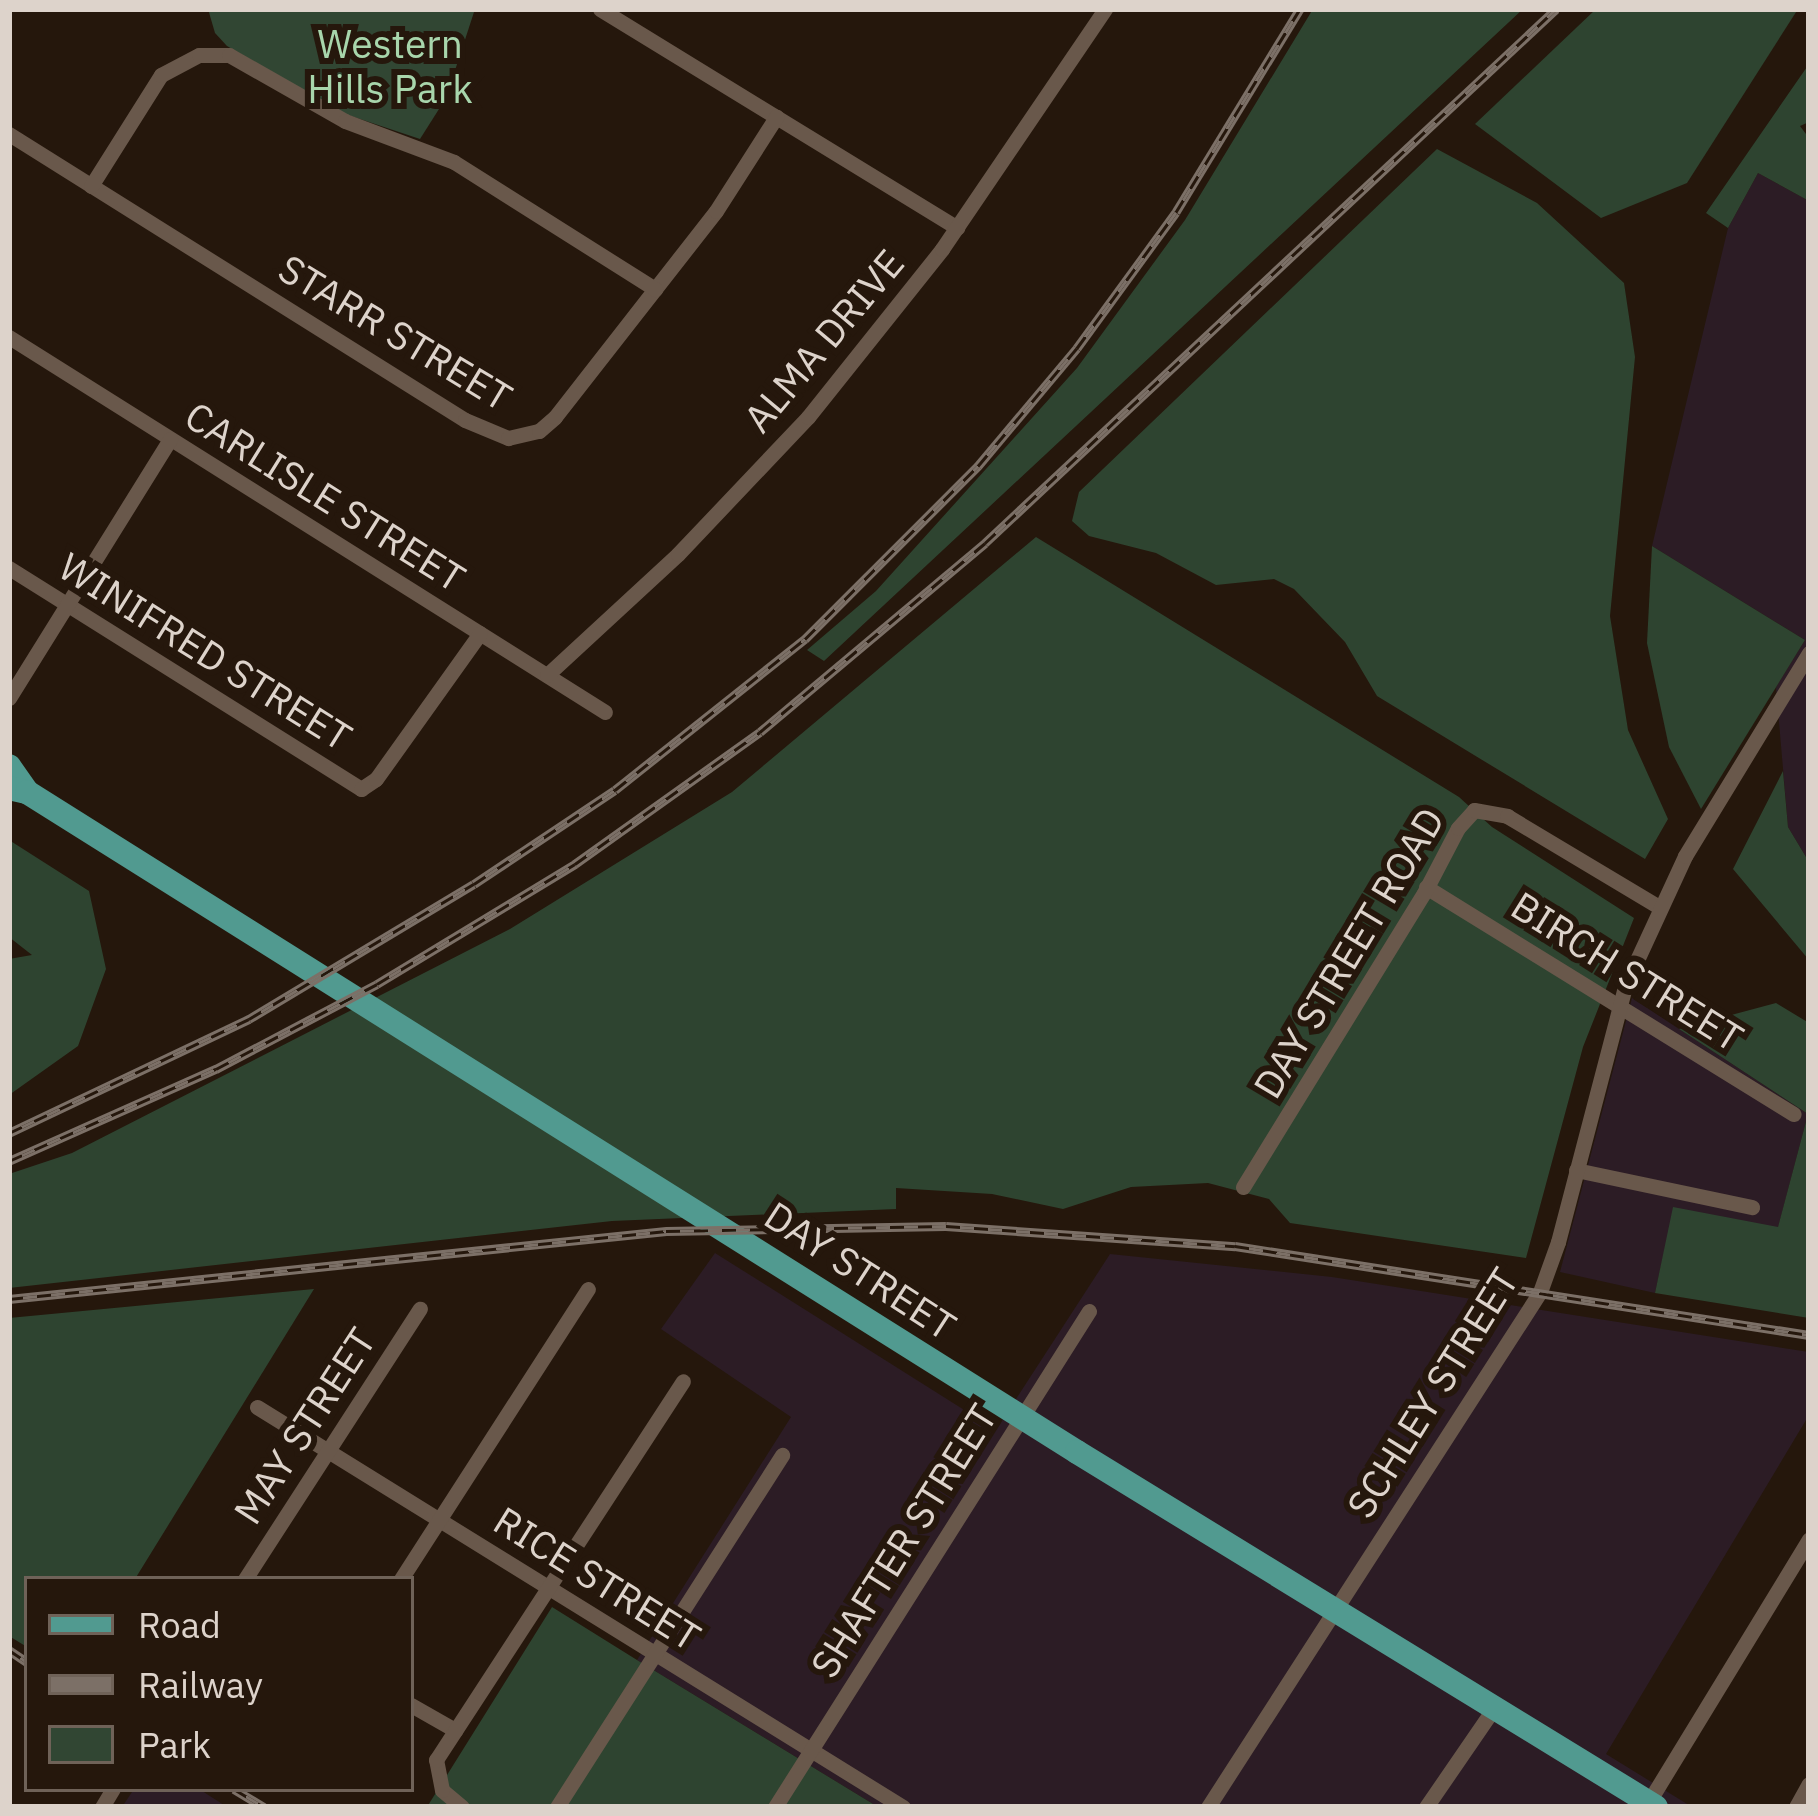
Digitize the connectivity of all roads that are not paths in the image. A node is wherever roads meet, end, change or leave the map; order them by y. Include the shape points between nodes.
1 (600, 9) edge
2 (639, 9) edge
3 (1105, 9) edge
4 (631, 28) junction
5 (776, 117) junction
6 (9, 134) edge
7 (92, 186) junction
8 (957, 228) junction
9 (655, 290) junction
10 (9, 338) edge
11 (170, 439) junction
12 (9, 568) edge
13 (69, 606) junction
14 (480, 633) junction
15 (1809, 653) edge
16 (548, 676) junction
17 (9, 698) edge
18 (605, 712) dead end
19 (9, 766) edge
20 (18, 790) edge
21 (1426, 886) junction
22 (1659, 909) junction
23 (1619, 1004) junction
24 (1794, 1114) dead end
25 (1576, 1170) junction
26 (1244, 1187) dead end
27 (1751, 1207) dead end
28 (588, 1288) dead end
29 (420, 1309) dead end
30 (1089, 1310) dead end
31 (683, 1381) dead end
32 (257, 1407) dead end
33 (1021, 1417) junction
34 (329, 1452) junction
35 (782, 1455) dead end
36 (439, 1519) junction
37 (1809, 1539) edge
38 (247, 1576) edge
39 (403, 1576) edge
40 (547, 1586) junction
41 (1333, 1609) junction
42 (654, 1653) junction
43 (414, 1707) edge
44 (1494, 1708) junction
45 (454, 1730) junction
46 (811, 1751) junction
47 (1809, 1784) edge
48 (1652, 1805) edge
49 (462, 1807) edge
50 (557, 1807) edge
51 (775, 1807) edge
52 (903, 1807) edge
53 (1208, 1807) edge
54 (1426, 1807) edge
55 (1796, 1807) edge

1 - 4 street
2 - 4 street
3 - 8 street, ALMA DRIVE
4 - 5 street
5 - 8 street
5 - 9 street, STARR STREET
6 - 7 street, STARR STREET
7 - 9 street via 161,75 186,58 230,55 345,121 454,163
7 - 9 street, STARR STREET via 499,437 522,437 550,423
8 - 16 street, ALMA DRIVE via 776,453
10 - 11 street, CARLISLE STREET
11 - 13 street
11 - 14 street, CARLISLE STREET
12 - 13 street, WINIFRED STREET
13 - 14 street, WINIFRED STREET via 366,788
13 - 17 street
14 - 16 street, CARLISLE STREET
15 - 22 street
16 - 18 street, CARLISLE STREET
19 - 20 main road, DAY STREET
20 - 33 main road, DAY STREET
21 - 22 street, DAY STREET ROAD via 1458,828 1474,810 1487,810
21 - 23 street, BIRCH STREET
21 - 26 street, DAY STREET ROAD
22 - 23 street, SCHLEY STREET
23 - 24 street, BIRCH STREET
23 - 25 street, SCHLEY STREET
25 - 27 street
25 - 41 street, SCHLEY STREET via 1540,1292
28 - 36 street
29 - 34 street, MAY STREET
30 - 33 street, SHAFTER STREET
31 - 40 street
32 - 34 street, RICE STREET
33 - 41 main road, DAY STREET
33 - 46 street, SHAFTER STREET
34 - 36 street, RICE STREET
34 - 38 street, MAY STREET
35 - 42 street
36 - 39 street
36 - 40 street, RICE STREET
37 - 48 street
40 - 42 street, RICE STREET
40 - 45 street
41 - 44 main road, DAY STREET
41 - 53 street, SCHLEY STREET
42 - 46 street, RICE STREET
42 - 50 street
43 - 45 street
44 - 48 main road, DAY STREET
44 - 54 street
45 - 49 street via 436,1760 437,1782
46 - 51 street, SHAFTER STREET
46 - 52 street, RICE STREET
47 - 55 street

